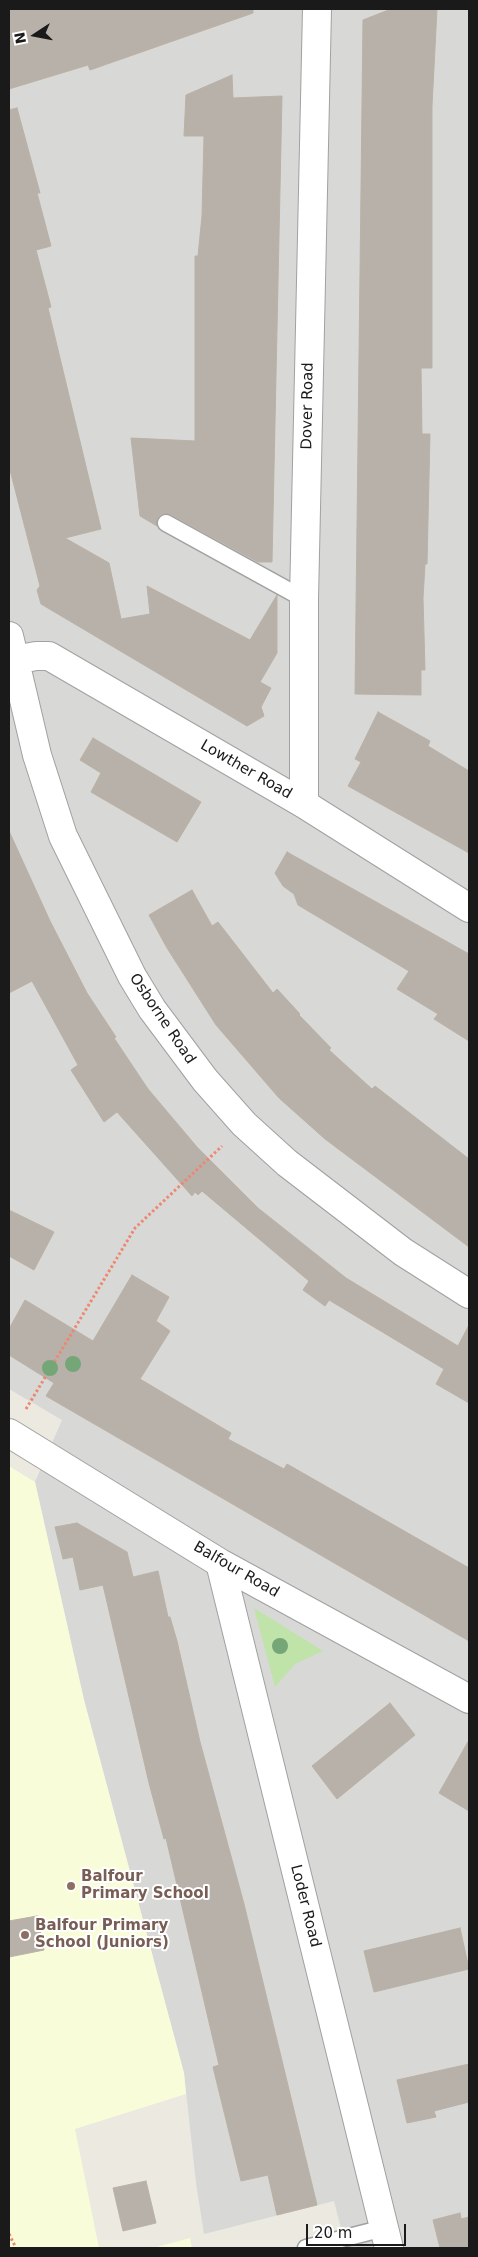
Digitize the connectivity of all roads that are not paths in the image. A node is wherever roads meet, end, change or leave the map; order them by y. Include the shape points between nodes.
1 (317, 9) edge
2 (166, 523) dead end
3 (304, 599) junction
4 (12, 648) edge
5 (304, 804) junction
6 (469, 908) edge
7 (469, 1294) edge
8 (10, 1440) edge
9 (220, 1563) junction
10 (469, 1699) edge
11 (386, 2238) edge
12 (306, 2248) edge

1 - 3 street, Dover Road
2 - 3 lane
3 - 5 street, Dover Road
4 - 5 street, Lowther Road via 36,656 49,656
4 - 7 street, Osborne Road via 48,795 63,836 152,1009 205,1080 244,1124 288,1163 402,1252
5 - 6 street, Lowther Road
8 - 9 street, Balfour Road
9 - 10 street, Balfour Road
9 - 11 street, Loder Road
11 - 12 lane

